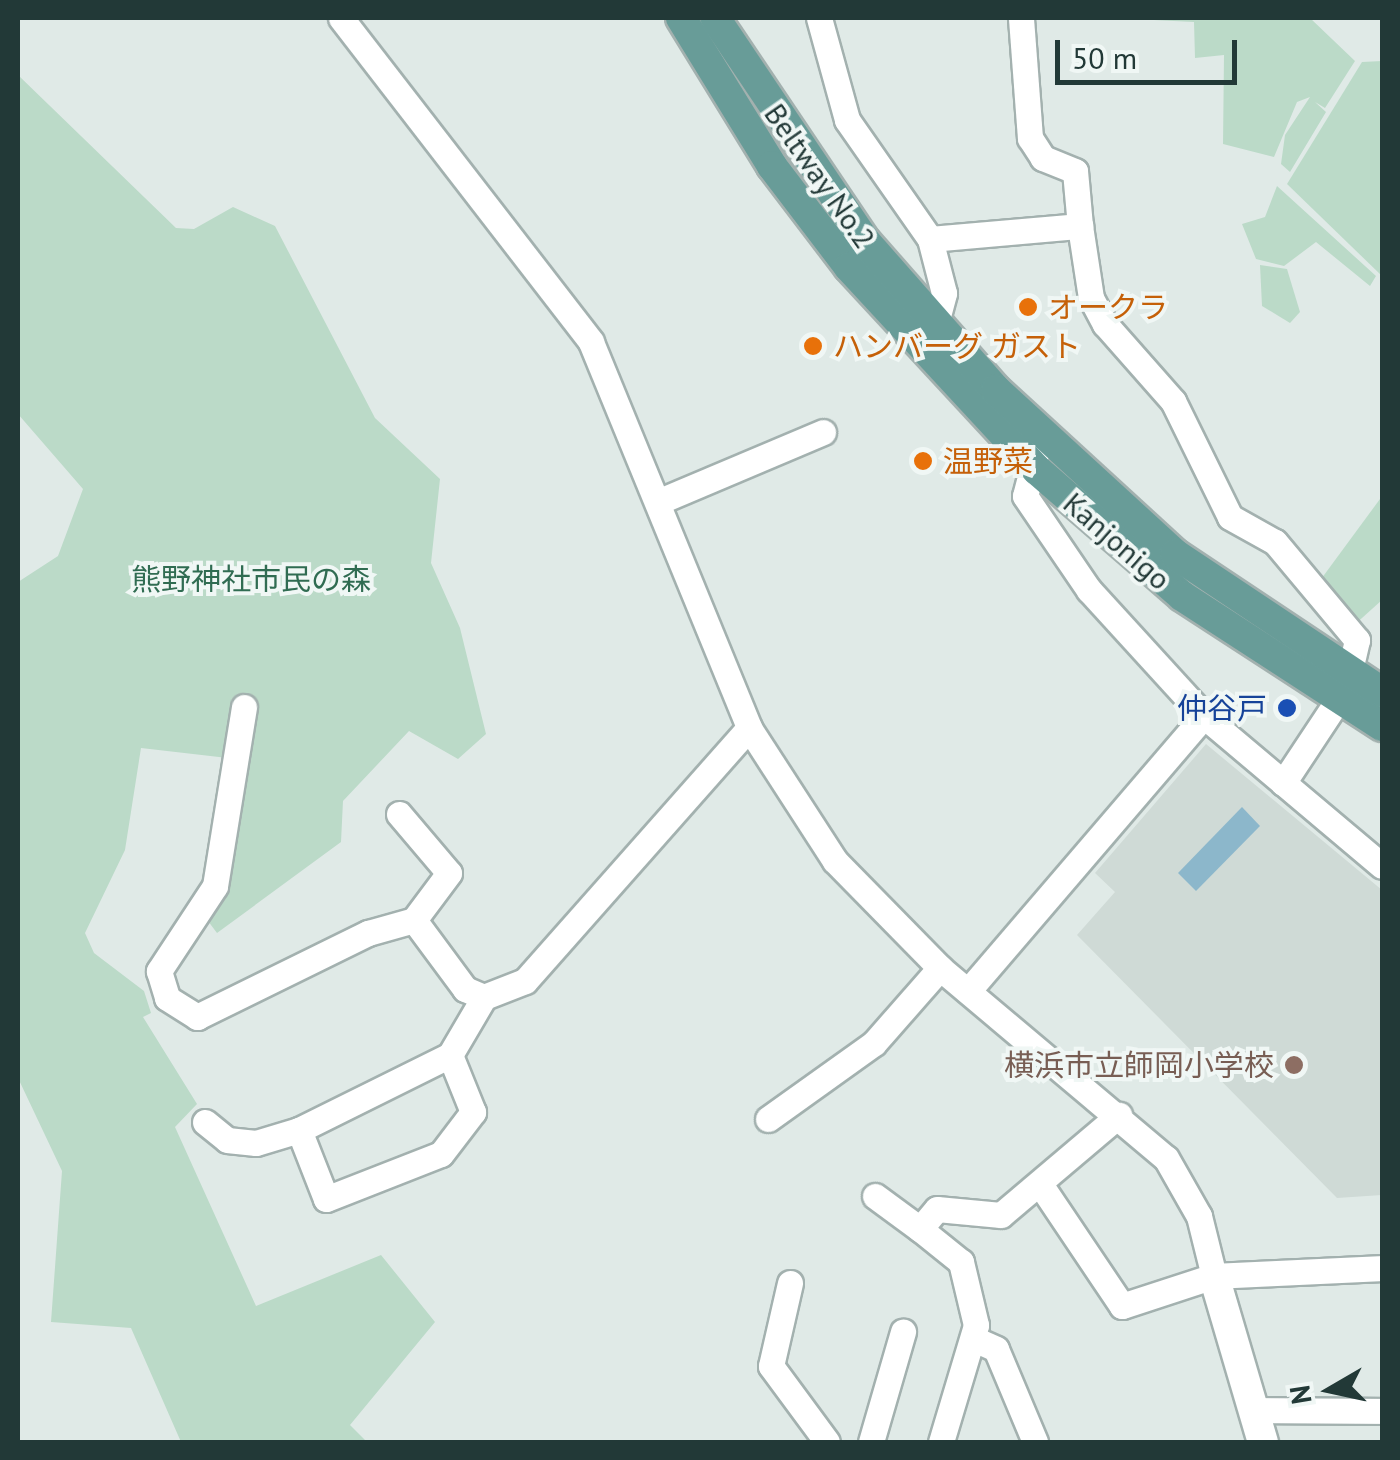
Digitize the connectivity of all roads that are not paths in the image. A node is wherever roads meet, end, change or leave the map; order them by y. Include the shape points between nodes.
1 (341, 18) edge
2 (682, 18) edge
3 (715, 18) edge
4 (819, 18) edge
5 (1021, 18) edge
6 (1080, 226) junction
7 (930, 239) junction
8 (935, 327) junction
9 (1036, 429) junction
10 (822, 432) dead end
11 (1036, 470) junction
12 (660, 501) junction
13 (1344, 686) junction
14 (1382, 692) edge
15 (244, 707) dead end
16 (1204, 716) junction
17 (1382, 726) edge
18 (749, 728) junction
19 (1283, 783) junction
20 (399, 814) dead end
21 (1382, 866) edge
22 (414, 920) junction
23 (940, 968) junction
24 (968, 991) junction
25 (484, 997) junction
26 (450, 1055) junction
27 (1119, 1115) junction
28 (768, 1119) dead end
29 (205, 1122) dead end
30 (299, 1130) junction
31 (1040, 1184) junction
32 (876, 1196) dead end
33 (920, 1229) junction
34 (1382, 1268) edge
35 (1214, 1276) junction
36 (790, 1284) dead end
37 (903, 1332) dead end
38 (974, 1340) junction
39 (1254, 1410) junction
40 (1382, 1411) edge
41 (827, 1442) edge
42 (872, 1442) edge
43 (941, 1442) edge
44 (1035, 1442) edge
45 (1263, 1442) edge

1 - 12 street via 591,342
2 - 11 main road, Kanjonigo via 772,166 848,267
3 - 8 main road, Beltway No.2 via 798,152
4 - 7 street via 848,120
5 - 6 street via 1030,138 1043,158 1076,171
6 - 7 street
6 - 13 street via 1091,298 1105,324 1173,400 1230,517 1276,542 1357,640
7 - 8 street via 944,293
8 - 9 main road, Kanjonigo
9 - 11 street
9 - 13 main road, Kanjonigo via 1175,554
10 - 12 street
11 - 13 main road, Kanjonigo via 1182,596
11 - 16 street via 1025,496 1044,533
12 - 18 street
13 - 14 main road, Kanjonigo
13 - 17 main road, Kanjonigo
13 - 19 street
15 - 22 street via 215,886 165,954 167,998 196,1016 368,933
16 - 19 street
16 - 24 street
18 - 23 street via 835,862
18 - 25 street via 557,949 524,981
19 - 21 street
20 - 22 street via 449,872
22 - 25 street via 465,989
23 - 24 street
23 - 28 street via 874,1043
24 - 27 street
25 - 26 street
26 - 30 street
26 - 30 street via 473,1112 441,1154 326,1199
27 - 31 street
27 - 35 street via 1166,1158 1200,1216
29 - 30 street via 227,1140 256,1143
31 - 33 street via 1001,1215 937,1209
31 - 35 street via 1122,1306
32 - 33 street
33 - 38 street via 961,1262
34 - 35 street
35 - 39 street
36 - 41 street via 772,1366
37 - 42 street
38 - 43 street
38 - 44 street via 996,1350
39 - 40 street
39 - 45 street

